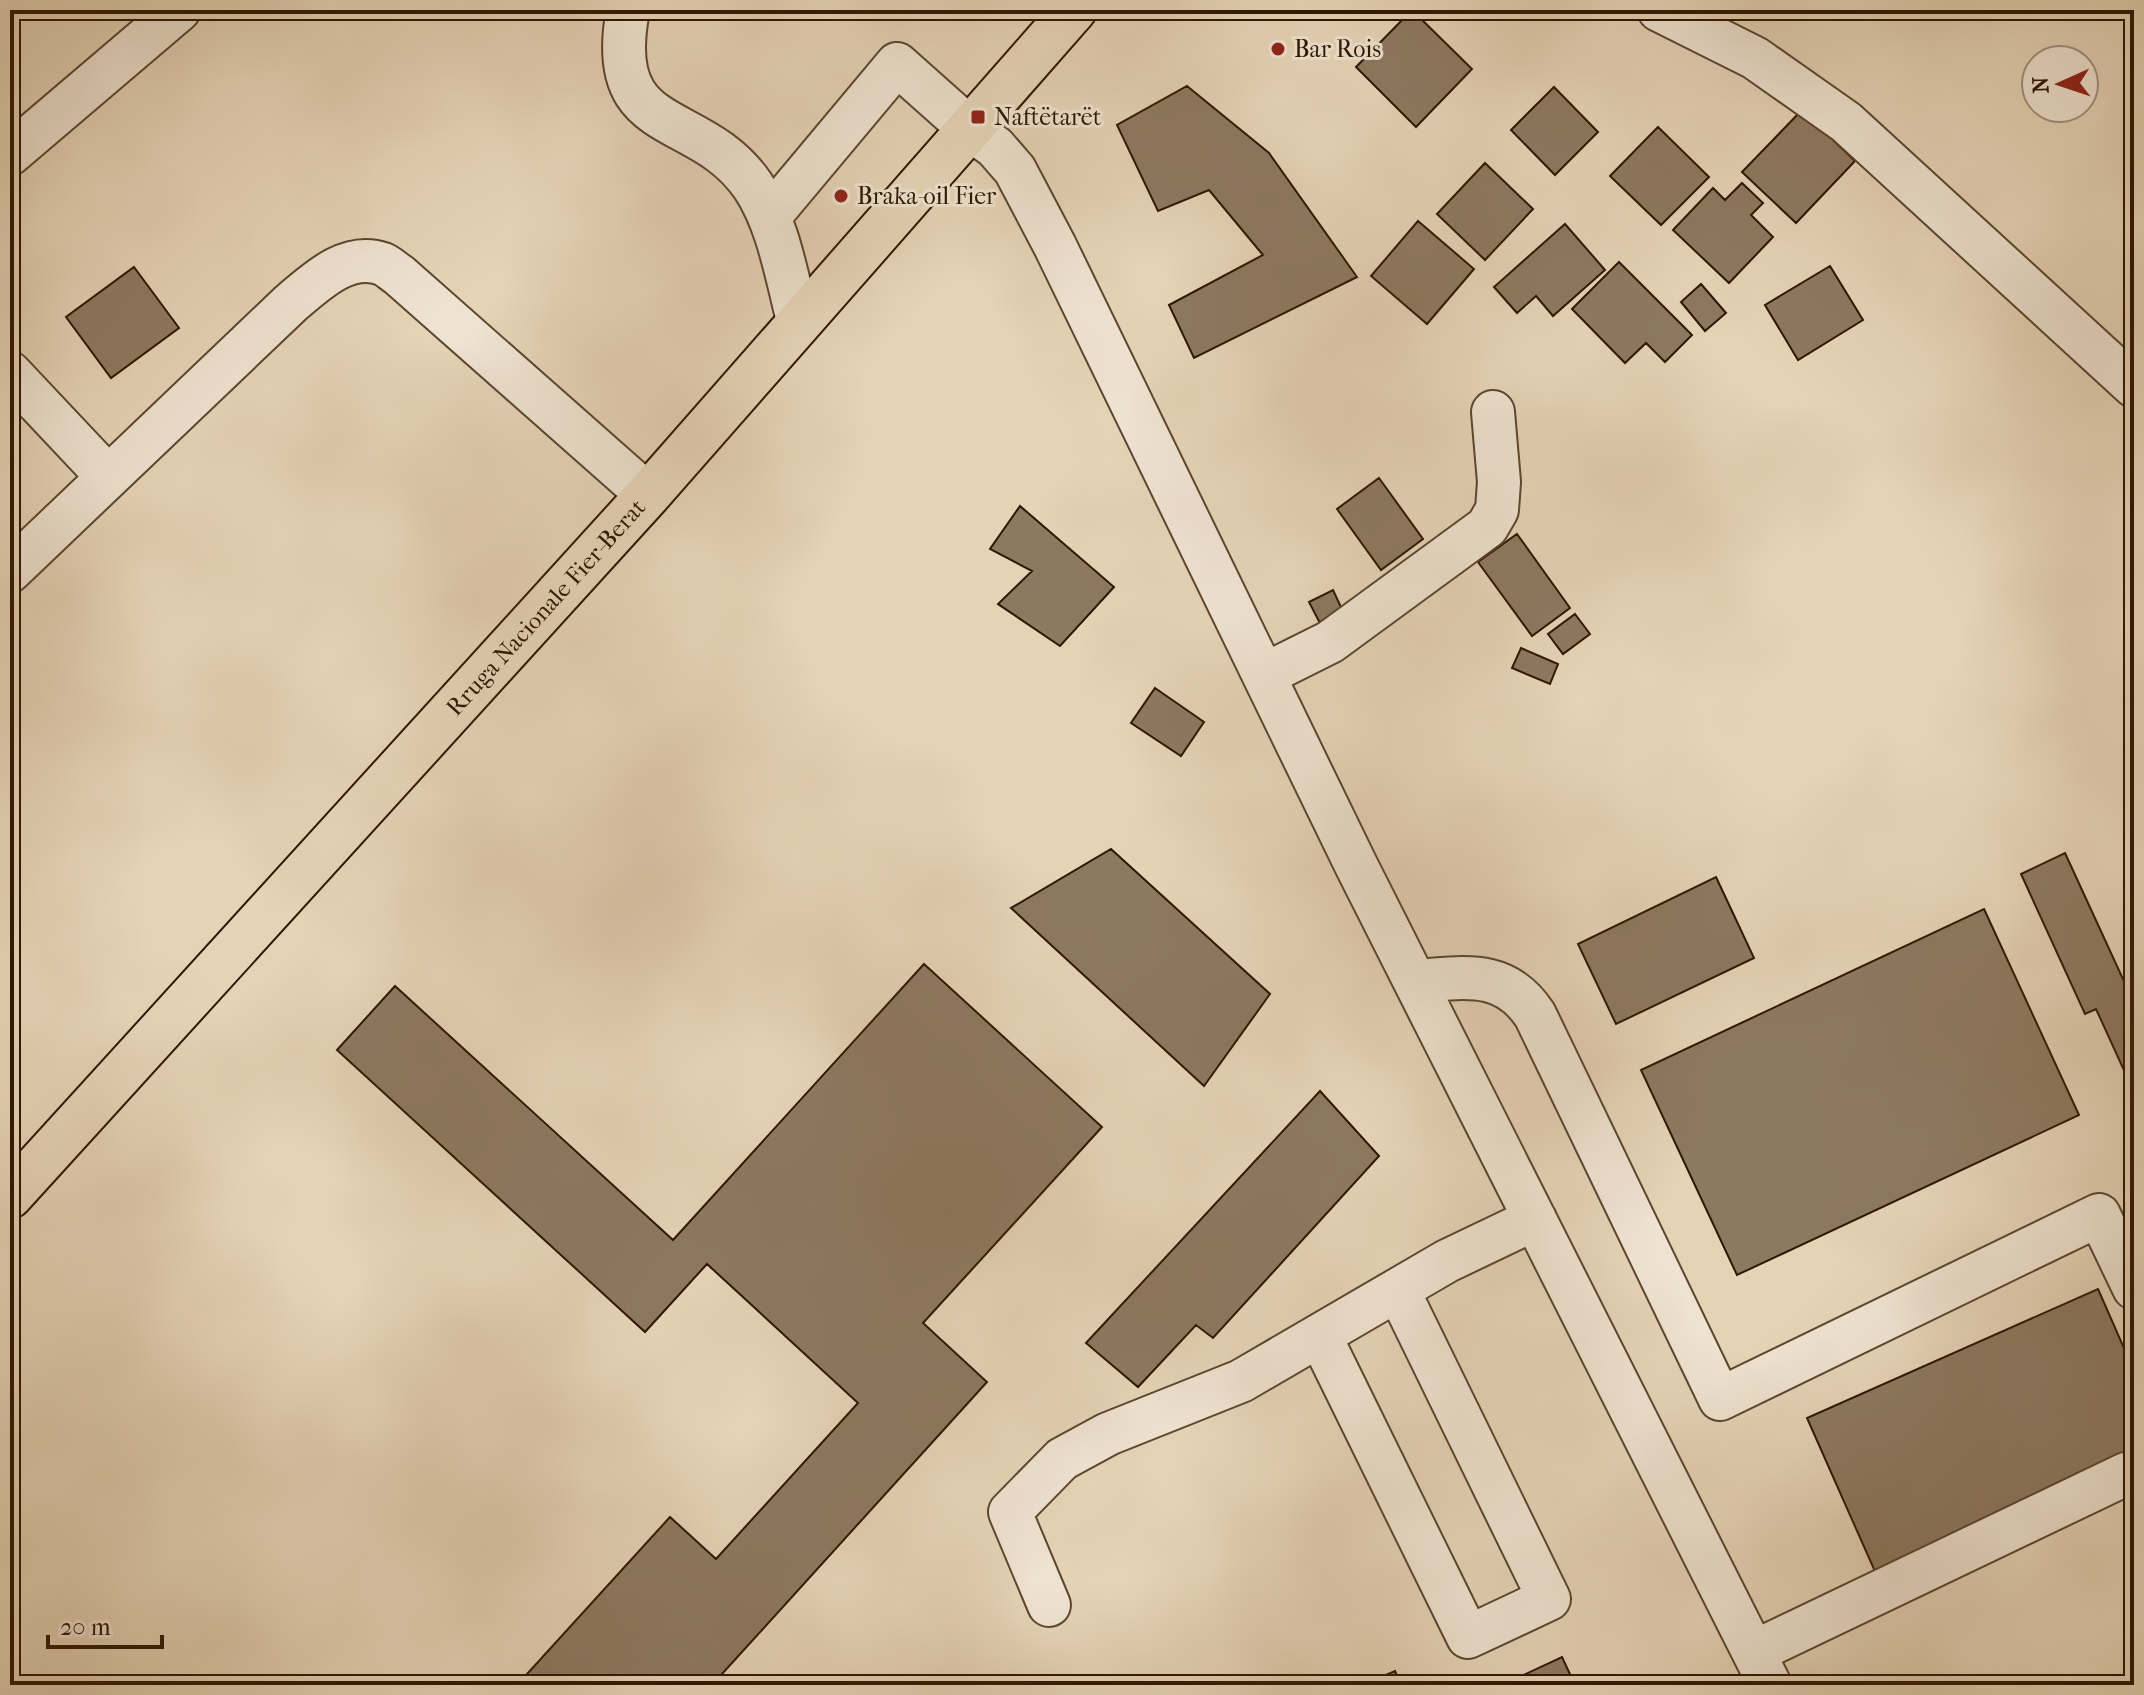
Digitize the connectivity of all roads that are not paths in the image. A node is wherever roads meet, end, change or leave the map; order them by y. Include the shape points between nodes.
1 (179, 10) edge
2 (628, 10) edge
3 (1074, 10) edge
4 (1659, 10) edge
5 (970, 129) junction
6 (10, 154) edge
7 (769, 217) junction
8 (799, 324) junction
9 (10, 373) edge
10 (2134, 386) edge
11 (1493, 412) dead end
12 (108, 477) junction
13 (648, 495) junction
14 (10, 571) edge
15 (1264, 675) junction
16 (1415, 981) junction
17 (10, 1196) edge
18 (1535, 1219) junction
19 (2134, 1288) edge
20 (1398, 1290) junction
21 (1320, 1336) junction
22 (2126, 1474) dead end
23 (1049, 1605) dead end
24 (1762, 1669) edge

1 - 6 street
2 - 7 street via 622,40 624,73 636,97 734,162
3 - 5 main road, Rruga Nacionale Fier-Berat
4 - 10 street via 1755,58 1846,122
5 - 7 street via 897,64
5 - 8 main road, Rruga Nacionale Fier-Berat
5 - 15 street via 995,147 1031,197
7 - 8 street
8 - 13 main road, Rruga Nacionale Fier-Berat
9 - 12 street
11 - 15 street via 1499,482 1497,510 1487,527 1330,642
12 - 13 street via 291,303 323,276 361,261 383,264 399,275
12 - 14 street
13 - 17 main road, Rruga Nacionale Fier-Berat
15 - 16 street
16 - 18 street
16 - 19 street via 1476,978 1523,996 1720,1399 2099,1215
18 - 20 street
18 - 24 street
20 - 21 street
20 - 21 street via 1549,1599 1468,1637
21 - 23 street via 1241,1381 1108,1434 1062,1459 1010,1512
22 - 24 street

